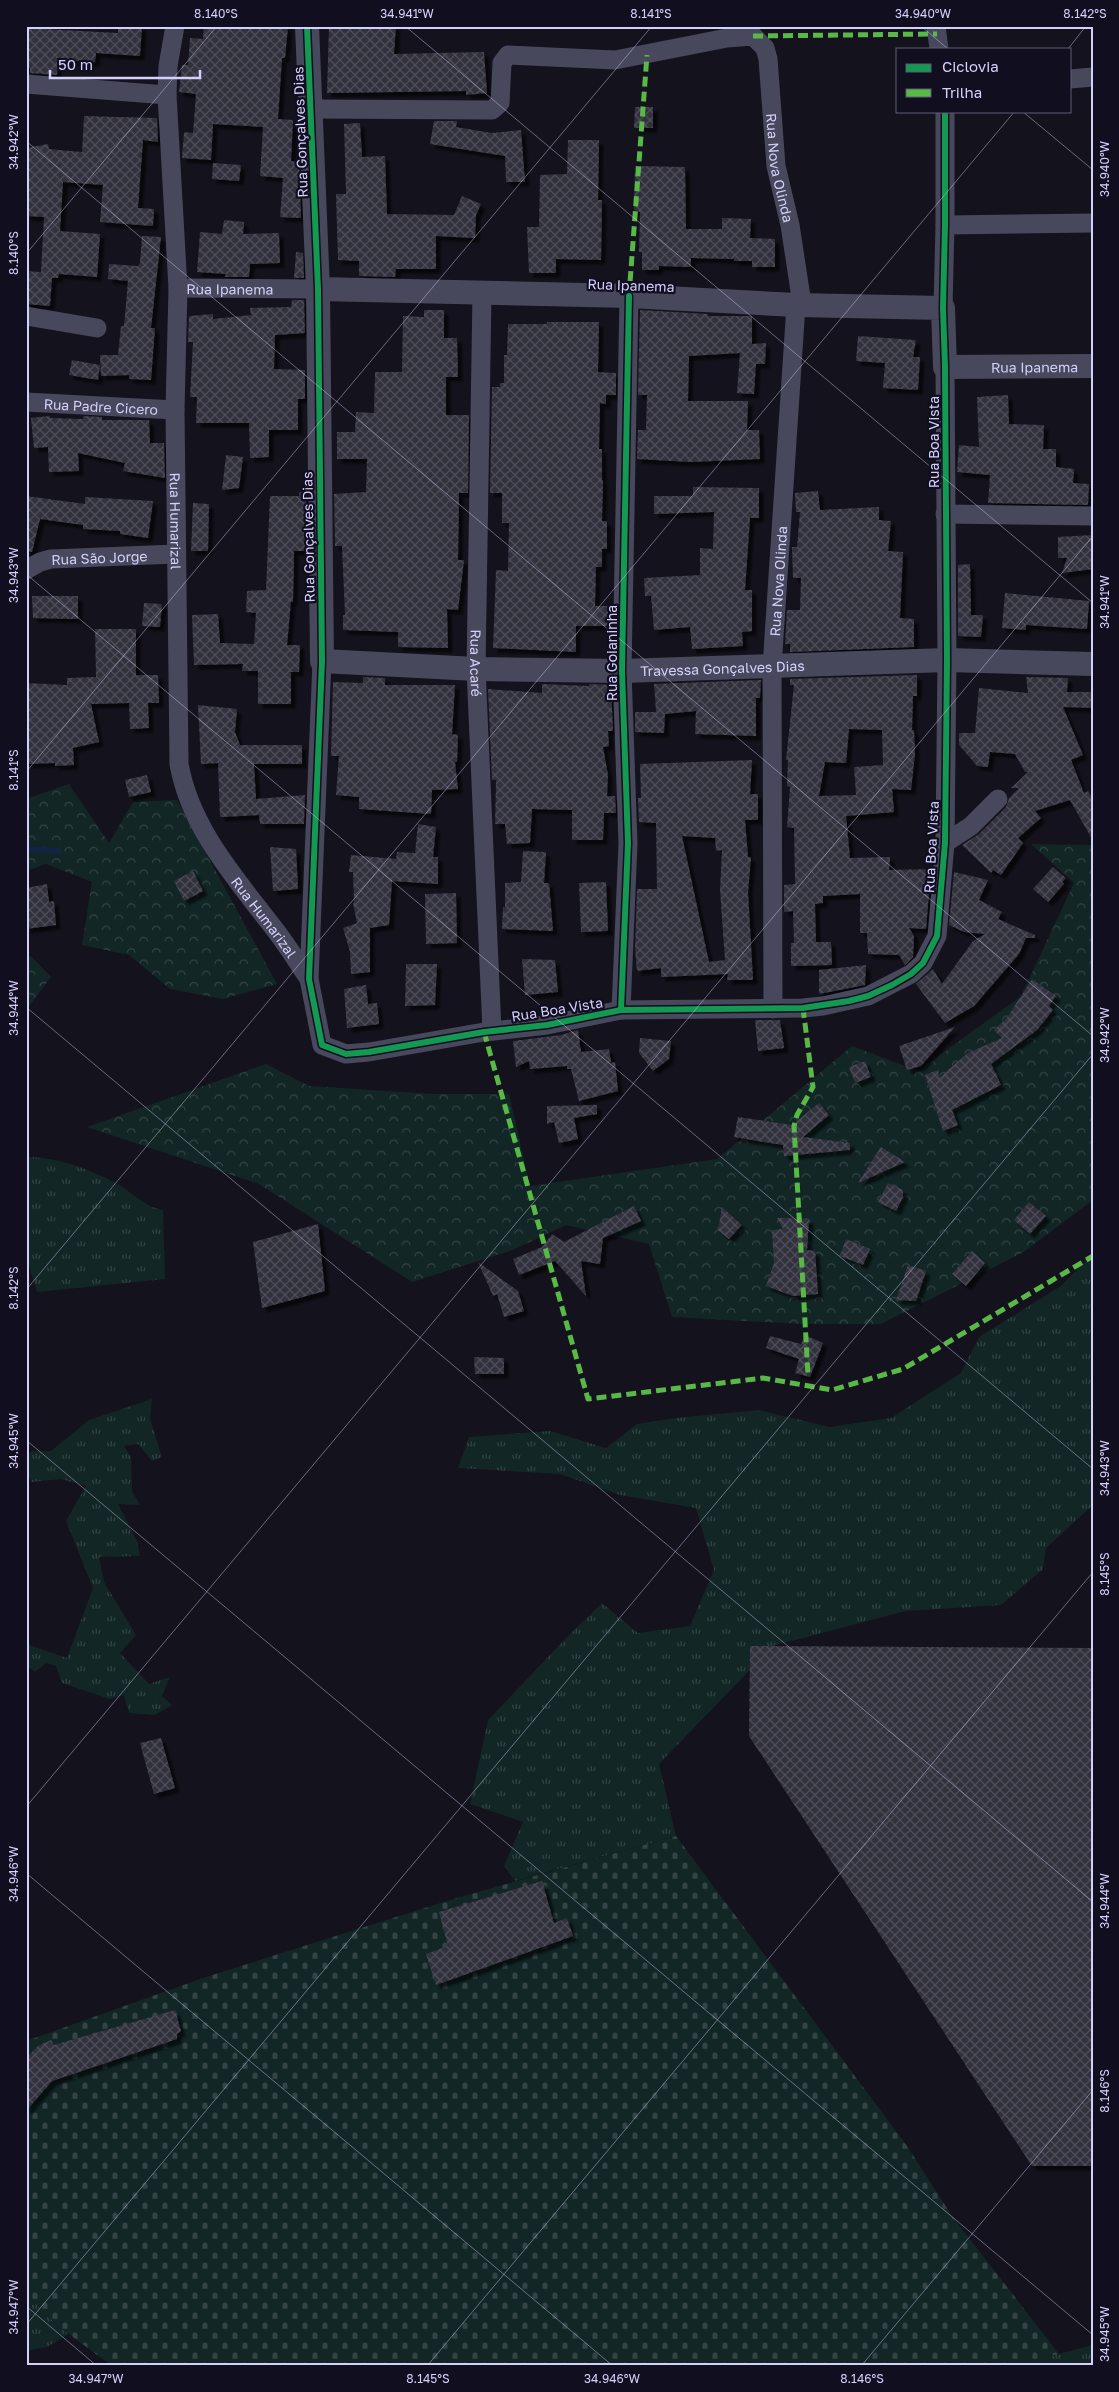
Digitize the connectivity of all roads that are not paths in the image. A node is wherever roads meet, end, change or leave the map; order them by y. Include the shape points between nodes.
1 (176, 26) edge
2 (307, 26) edge
3 (936, 26) edge
4 (726, 32) edge
5 (939, 48) edge
6 (1093, 77) edge
7 (1072, 79) edge
8 (26, 84) edge
9 (167, 94) junction
10 (312, 108) junction
11 (945, 112) edge
12 (1093, 223) edge
13 (945, 225) junction
14 (178, 288) junction
15 (318, 289) junction
16 (482, 294) junction
17 (629, 296) junction
18 (799, 305) junction
19 (943, 308) junction
20 (26, 316) edge
21 (97, 328) dead end
22 (1093, 366) edge
23 (945, 367) junction
24 (26, 402) edge
25 (175, 410) junction
26 (945, 514) junction
27 (1093, 516) edge
28 (176, 554) junction
29 (26, 570) edge
30 (947, 660) junction
31 (322, 661) junction
32 (1093, 664) edge
33 (772, 667) junction
34 (476, 669) junction
35 (622, 671) junction
36 (998, 798) dead end
37 (945, 843) junction
38 (309, 979) junction
39 (773, 1009) junction
40 (621, 1010) junction
41 (492, 1031) junction
42 (322, 1045) joint

1 - 9 street, Rua Humarizal via 168,66
2 - 10 street, Rua Gonçalves Dias
3 - 5 street
4 - 10 street via 614,60 508,55 502,63 500,104 492,110
4 - 18 street, Rua Nova Olinda via 753,36 765,48 776,166 790,226
6 - 7 street
8 - 9 street
9 - 14 street, Rua Humarizal
10 - 15 street, Rua Gonçalves Dias
11 - 13 street, Rua Boa Vista
12 - 13 street
13 - 19 street, Rua Boa Vista
14 - 15 street, Rua Ipanema
14 - 25 street, Rua Humarizal
15 - 16 street, Rua Ipanema
15 - 31 street, Rua Gonçalves Dias
16 - 17 street, Rua Ipanema
16 - 34 street, Rua Acaré
17 - 18 street, Rua Ipanema
17 - 35 street, Rua Goianinha
18 - 19 street, Rua Ipanema
18 - 33 street, Rua Nova Olinda
19 - 23 street, Rua Boa Vista
20 - 21 street
22 - 23 street, Rua Ipanema
23 - 26 street, Rua Boa Vista
24 - 25 street, Rua Padre Cicero
25 - 28 street, Rua Humarizal
26 - 27 street
26 - 30 street, Rua Boa Vista
28 - 29 street, Rua São Jorge via 51,559
28 - 38 street, Rua Humarizal via 179,764 183,785 217,854
30 - 32 street, Travessa Gonçalves Dias
30 - 33 street, Travessa Gonçalves Dias
30 - 37 street, Rua Boa Vista
31 - 34 street, Travessa Gonçalves Dias
31 - 38 street, Rua Gonçalves Dias
33 - 35 street, Travessa Gonçalves Dias
33 - 39 street, Rua Nova Olinda
34 - 35 street, Travessa Gonçalves Dias
34 - 41 street, Rua Acaré
35 - 40 street, Rua Goianinha via 628,843
36 - 37 street via 971,826
37 - 39 street, Rua Boa Vista via 937,936 923,963 910,974 868,996 823,1006
38 - 42 street, Rua Gonçalves Dias
39 - 40 street, Rua Boa Vista
40 - 41 street, Rua Boa Vista via 547,1025
41 - 42 street, Rua Boa Vista via 351,1054

